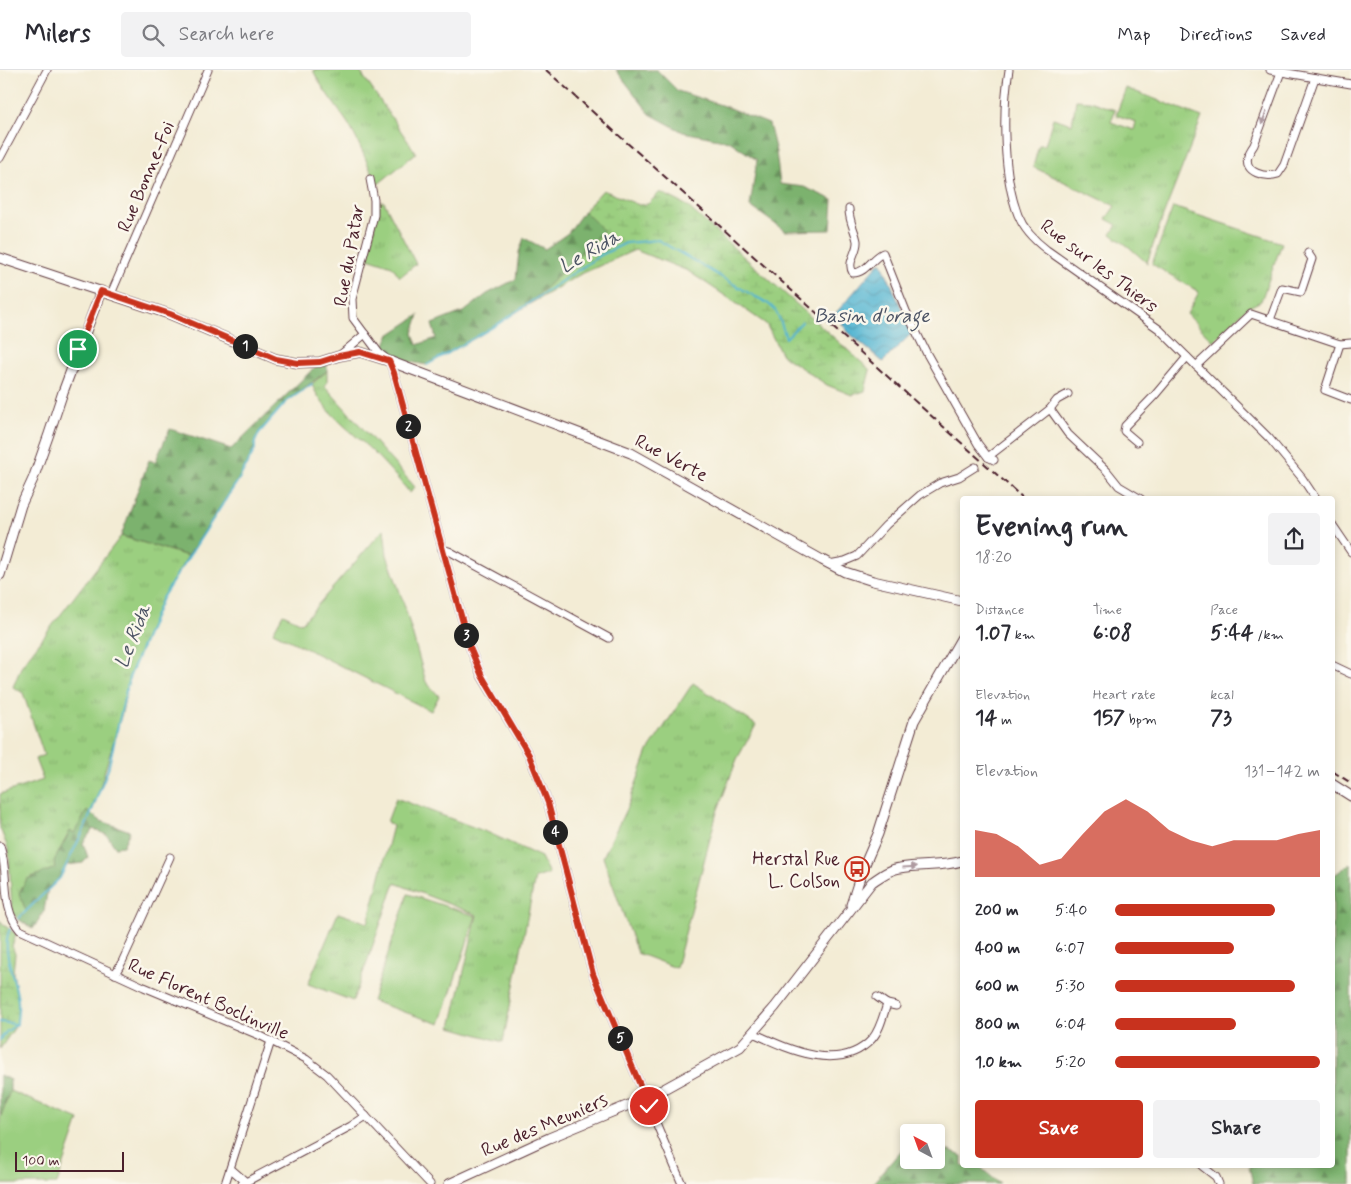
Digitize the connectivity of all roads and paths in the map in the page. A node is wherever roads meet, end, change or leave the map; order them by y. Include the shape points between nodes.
1 (46, 70) edge
2 (208, 70) edge
3 (1009, 70) edge
4 (1270, 70) edge
5 (1281, 72) junction
6 (1315, 78) junction
7 (1351, 84) edge
8 (0, 158) edge
9 (370, 178) dead end
10 (849, 209) dead end
11 (1308, 253) dead end
12 (0, 258) edge
13 (101, 291) junction
14 (111, 294) junction
15 (1270, 320) junction
16 (365, 334) junction
17 (1351, 343) edge
18 (1340, 344) junction
19 (339, 356) junction
20 (1187, 357) junction
21 (389, 361) junction
22 (1196, 366) junction
23 (1068, 394) dead end
24 (1351, 400) edge
25 (1050, 409) junction
26 (1137, 442) dead end
27 (976, 467) dead end
28 (1136, 496) edge
29 (1314, 496) edge
30 (1335, 528) edge
31 (442, 550) junction
32 (1351, 552) edge
33 (829, 564) junction
34 (0, 576) edge
35 (960, 601) edge
36 (609, 638) dead end
37 (960, 640) edge
38 (1335, 666) edge
39 (1351, 674) edge
40 (1335, 786) edge
41 (1351, 796) edge
42 (0, 846) edge
43 (170, 857) dead end
44 (960, 861) edge
45 (862, 872) junction
46 (872, 882) junction
47 (850, 910) junction
48 (115, 974) junction
49 (877, 997) dead end
50 (887, 1004) junction
51 (896, 1006) dead end
52 (753, 1033) junction
53 (271, 1041) junction
54 (646, 1098) junction
55 (366, 1116) junction
56 (231, 1168) junction
57 (1205, 1168) edge
58 (244, 1183) edge
59 (225, 1184) edge
60 (430, 1184) edge
61 (449, 1184) edge
62 (682, 1184) edge
63 (1218, 1184) edge

1 - 8 street
2 - 14 street, Rue Bonne-Foi
3 - 20 street, Rue sur les Thiers via 1004,109 1008,168 1018,216 1024,226 1032,238 1159,329
4 - 5 street
5 - 6 street
5 -> 6 street via 1248,156 1252,171 1267,177 1278,174 1284,165
6 - 7 street
9 - 16 street, Rue du Patar via 374,215 352,299 353,318
10 - 25 street via 849,220 857,242 851,270 860,272 883,253 927,354 978,444 991,458
11 - 15 street via 1312,259 1301,292 1282,288
12 - 13 street
13 - 14 street
13 - 34 street via 21,505
14 - 19 street via 178,317 276,359 320,362
15 - 18 street
15 - 22 street via 1251,314
16 - 19 street
16 - 21 street, Rue du Patar
17 - 18 street
18 - 24 street via 1325,390
19 - 21 street, Rue Verte via 360,352
20 - 22 street, Rue sur les Thiers
20 - 26 street via 1125,426 1124,431
21 - 31 street
21 - 33 street, Rue Verte via 631,453
22 - 29 street, Rue sur les Thiers via 1269,438
23 - 25 street
25 - 28 street via 1068,434 1119,486
27 - 33 street via 920,495 858,556
30 - 32 street
31 - 36 street
31 - 54 street via 470,648 482,676 526,746 548,803 593,974
33 - 35 street, Rue Verte via 873,581
37 - 45 street via 914,720 878,834
38 - 39 street
40 - 41 street
42 - 48 street, Rue Florent Boclinville via 4,857 5,907 13,924
43 - 48 street
46 -> 44 street via 899,868
45 - 46 street
45 - 47 street
46 - 47 street, Rue des Meuniers
47 - 52 street, Rue des Meuniers
48 - 53 street, Rue Florent Boclinville
49 - 50 street
50 - 51 street
50 - 52 street via 872,1039 857,1052 842,1057 812,1054
52 - 54 street, Rue des Meuniers via 740,1046
53 - 55 street, Rue Florent Boclinville via 306,1059 327,1075
53 - 56 street
54 - 61 street, Rue des Meuniers
54 - 62 street
55 - 58 street
55 - 60 street, Rue Florent Boclinville
56 - 58 street
56 - 59 street
57 - 63 street via 1216,1177

